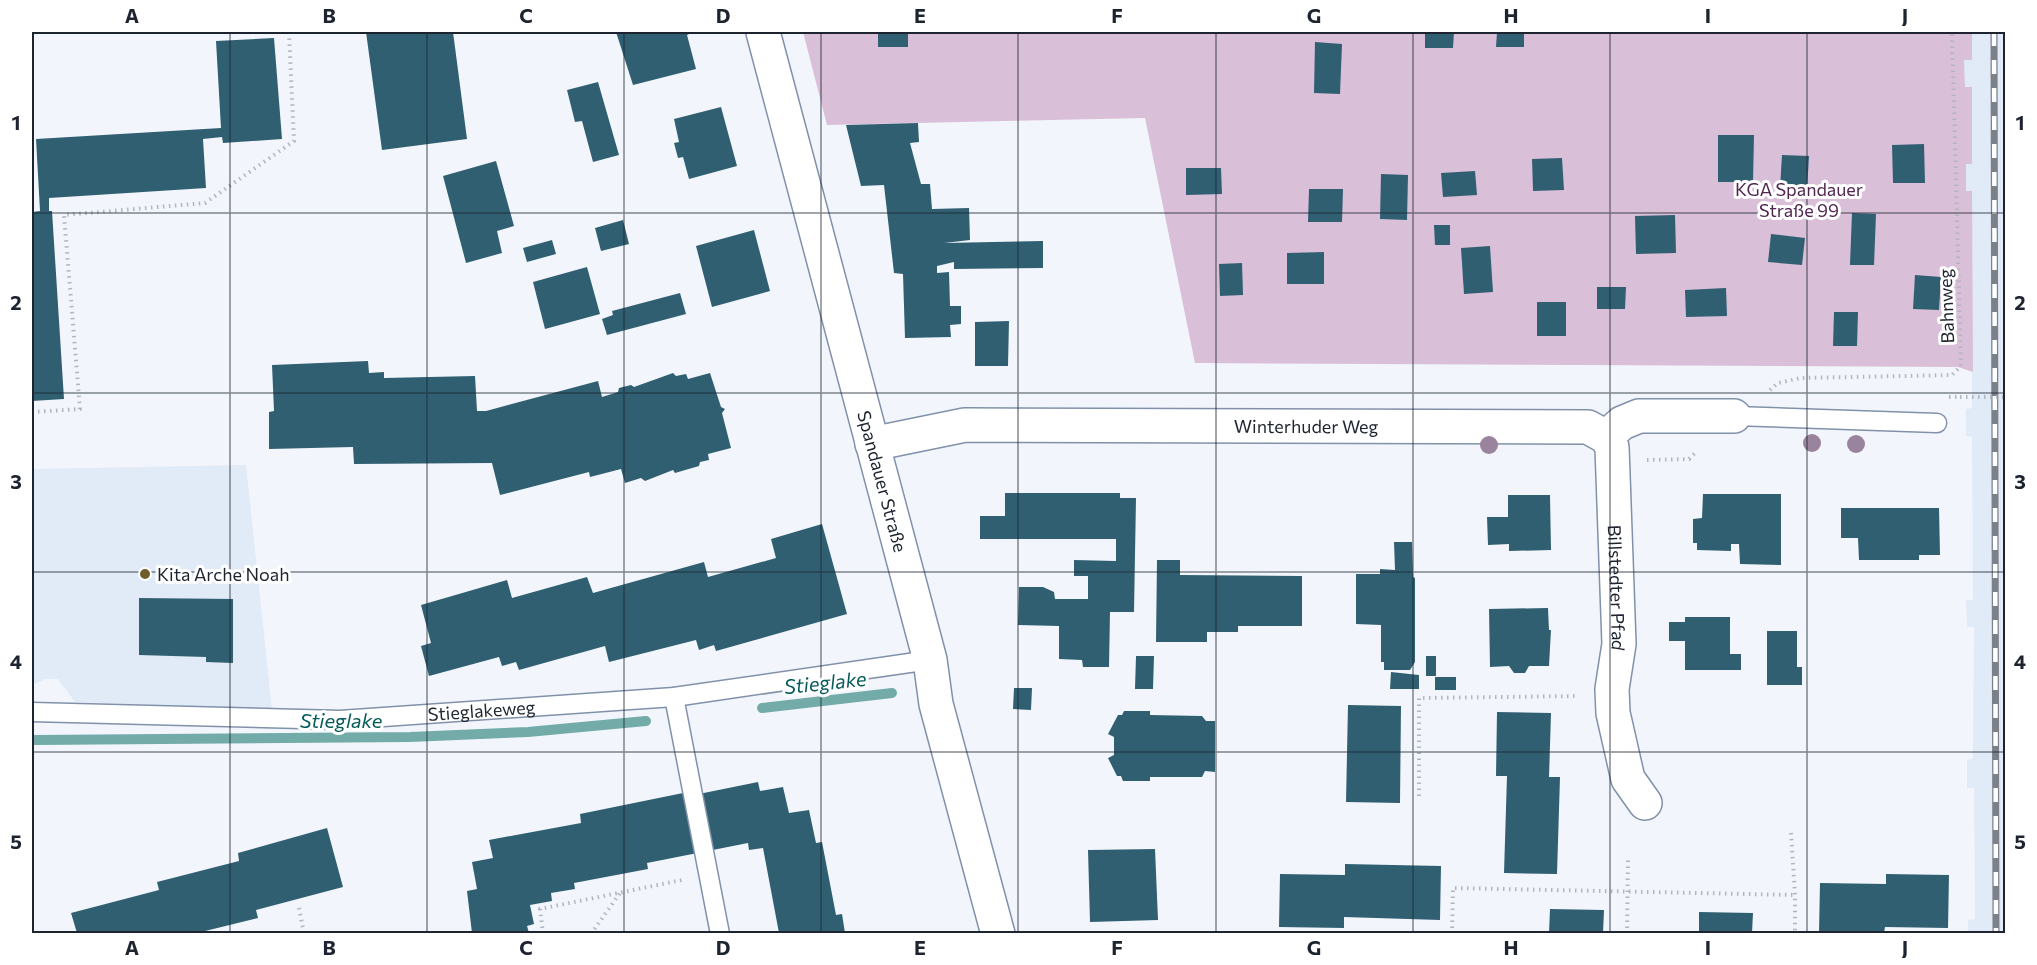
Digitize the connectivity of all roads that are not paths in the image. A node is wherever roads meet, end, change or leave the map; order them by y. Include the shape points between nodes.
1 (763, 32) edge
2 (1734, 416) joint
3 (1937, 423) dead end
4 (1606, 437) junction
5 (872, 444) junction
6 (930, 660) junction
7 (674, 697) junction
8 (32, 712) edge
9 (1645, 803) dead end
10 (720, 933) edge
11 (998, 933) edge

1 - 5 street, Spandauer Straße
2 - 3 lane
2 - 4 street via 1639,416 1622,423
4 - 5 street, Winterhuder Weg via 1588,427 965,425
4 - 9 street, Billstedter Pfad via 1614,461 1619,644 1612,689 1613,713 1628,779
5 - 6 street, Spandauer Straße
6 - 7 lane, Stieglakeweg
6 - 11 street, Spandauer Straße via 936,704
7 - 8 lane, Stieglakeweg via 340,720
7 - 10 lane

